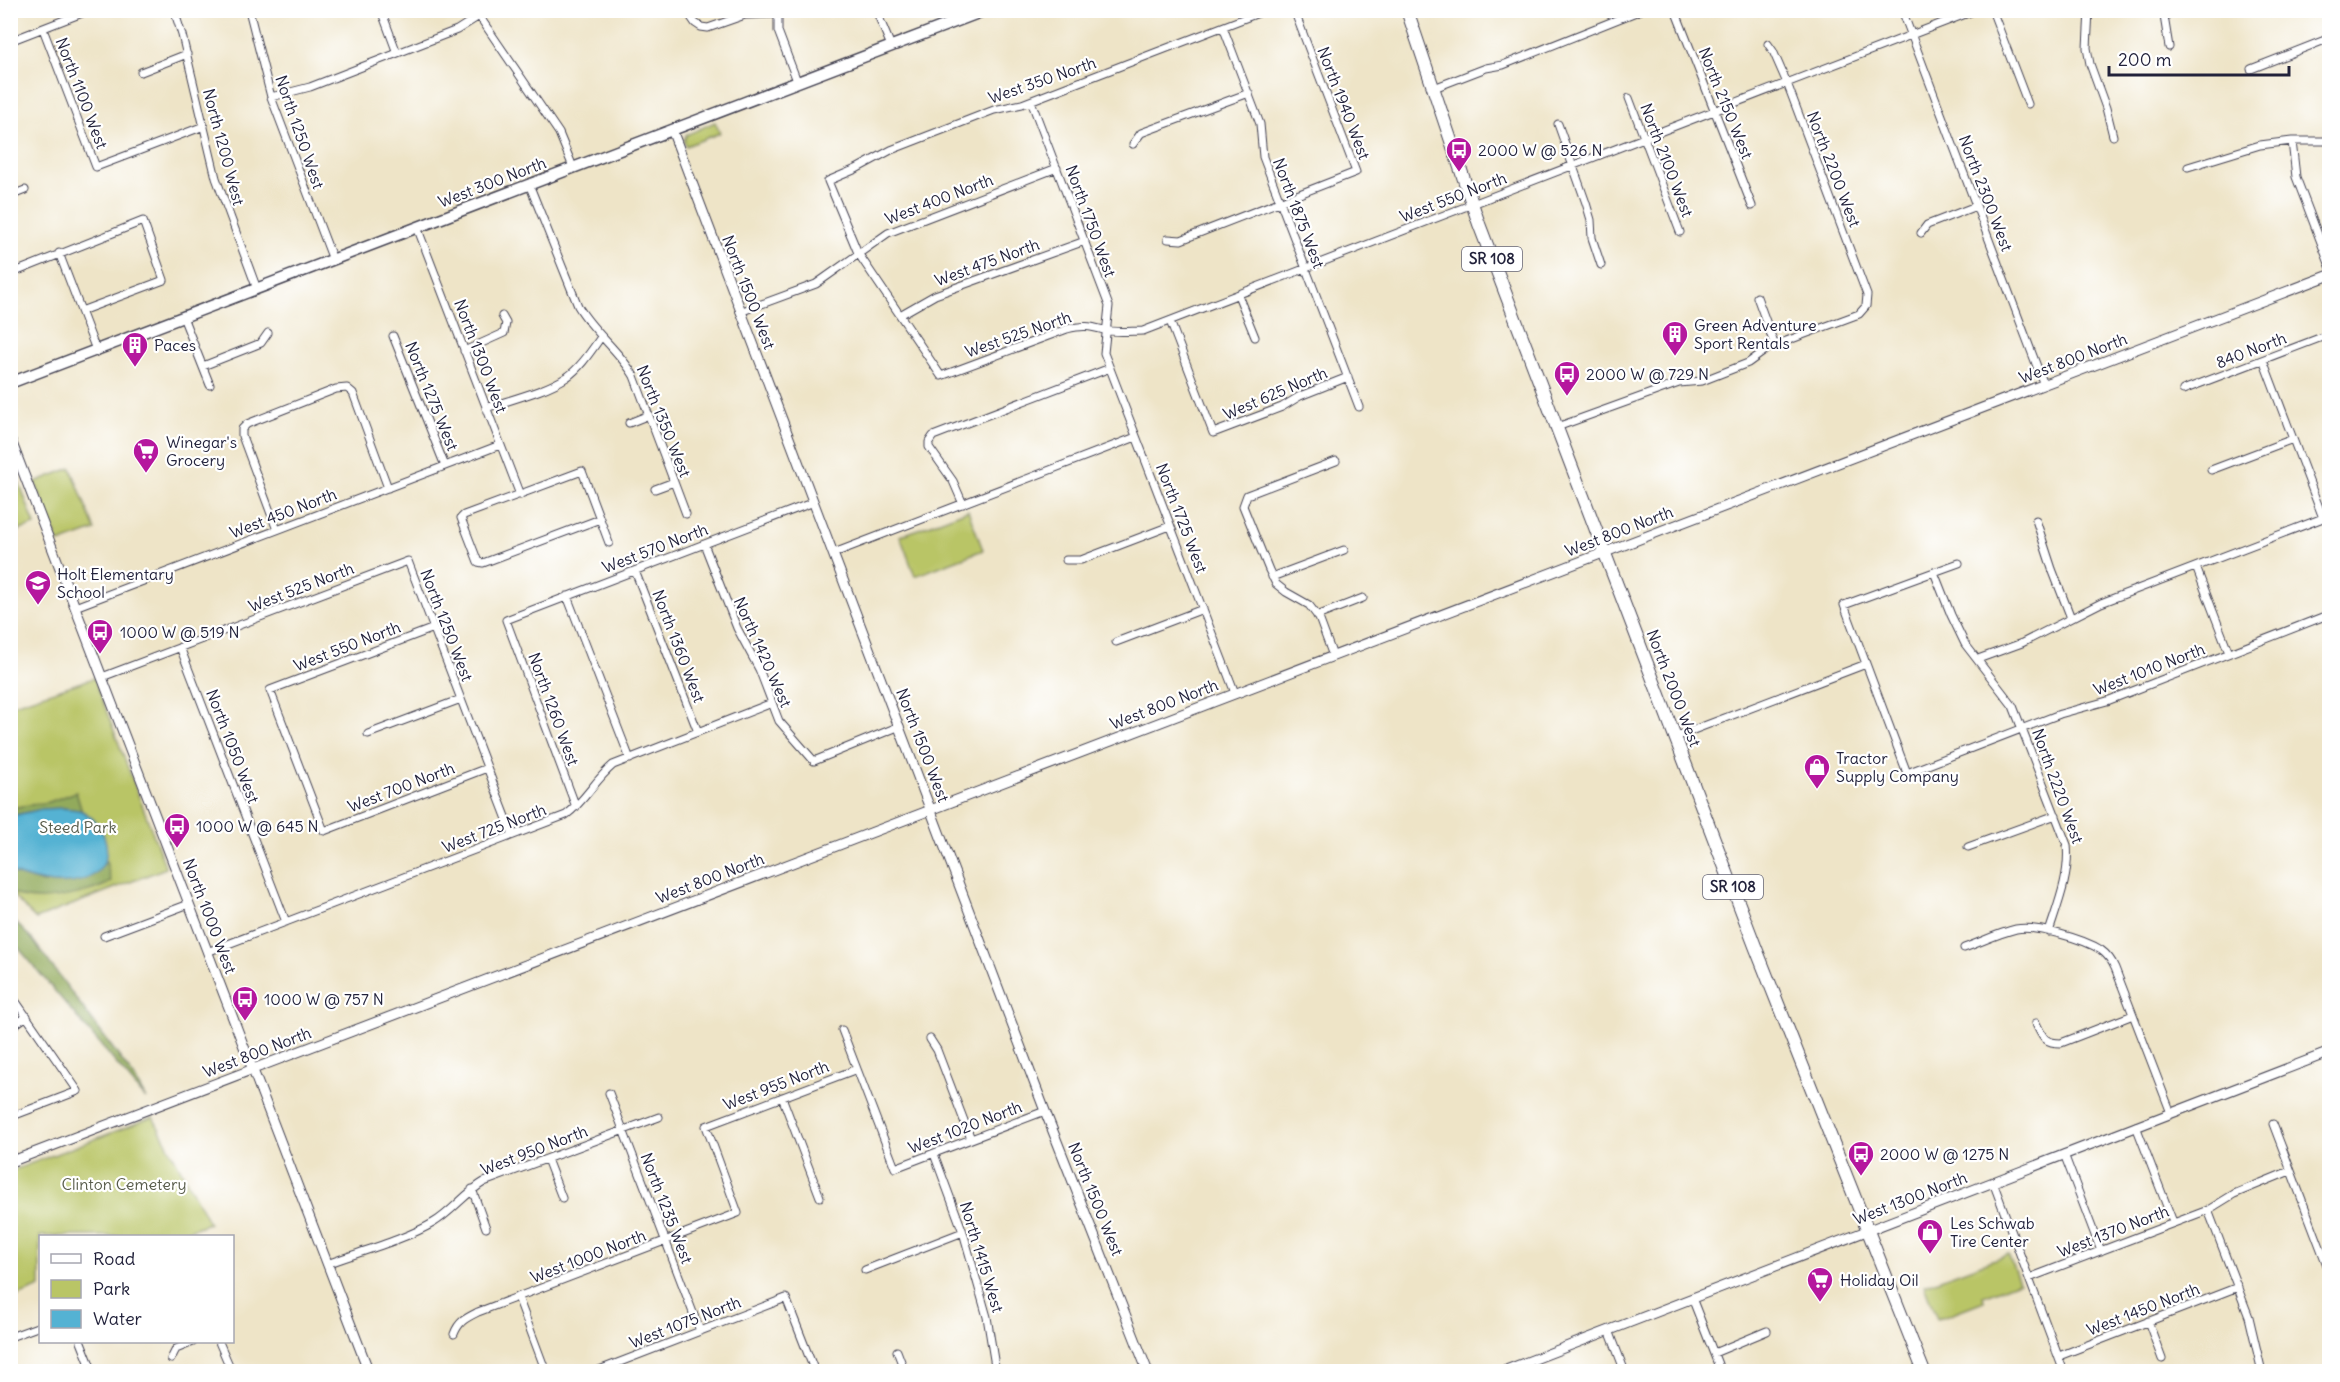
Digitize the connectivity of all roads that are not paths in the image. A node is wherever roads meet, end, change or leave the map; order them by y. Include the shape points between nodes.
1 (90, 10) edge
2 (174, 10) edge
3 (249, 10) edge
4 (381, 10) edge
5 (686, 10) edge
6 (876, 10) edge
7 (986, 10) edge
8 (1266, 10) edge
9 (1294, 10) edge
10 (1407, 10) edge
11 (1641, 10) edge
12 (1675, 10) edge
13 (1902, 10) edge
14 (1976, 10) edge
15 (1992, 10) edge
16 (2089, 10) edge
17 (2163, 10) edge
18 (778, 12) edge
19 (477, 13) edge
20 (1223, 27) junction
21 (42, 29) junction
22 (1911, 35) junction
23 (2330, 38) edge
24 (10, 41) edge
25 (1768, 44) dead end
26 (891, 46) junction
27 (2169, 47) dead end
28 (397, 53) junction
29 (187, 54) junction
30 (2251, 69) dead end
31 (141, 72) dead end
32 (797, 81) junction
33 (1787, 83) junction
34 (1434, 88) junction
35 (1249, 93) junction
36 (271, 97) junction
37 (1629, 98) dead end
38 (1031, 101) junction
39 (2028, 104) dead end
40 (1715, 110) junction
41 (1558, 124) dead end
42 (204, 126) junction
43 (672, 130) junction
44 (2113, 136) dead end
45 (1645, 137) junction
46 (2292, 141) junction
47 (2330, 141) edge
48 (1133, 144) dead end
49 (1573, 165) junction
50 (573, 167) junction
51 (2188, 167) dead end
52 (1057, 168) junction
53 (530, 184) junction
54 (25, 190) dead end
55 (10, 196) edge
56 (1280, 202) junction
57 (1472, 204) junction
58 (1752, 206) dead end
59 (1976, 206) junction
60 (417, 227) junction
61 (1680, 232) dead end
62 (1921, 233) dead end
63 (1168, 239) dead end
64 (1085, 241) junction
65 (59, 253) junction
66 (858, 253) junction
67 (333, 260) junction
68 (1601, 265) dead end
69 (2330, 266) edge
70 (1306, 269) junction
71 (10, 274) edge
72 (2330, 275) edge
73 (257, 289) junction
74 (1238, 295) junction
75 (1756, 297) dead end
76 (81, 311) junction
77 (740, 312) junction
78 (900, 315) junction
79 (502, 316) dead end
80 (183, 317) junction
81 (1170, 321) junction
82 (1105, 330) junction
83 (268, 333) dead end
84 (2330, 334) edge
85 (393, 336) dead end
86 (602, 337) junction
87 (1255, 337) dead end
88 (1775, 346) junction
89 (96, 350) junction
90 (464, 351) junction
91 (1104, 353) joint
92 (2263, 360) junction
93 (202, 366) junction
94 (1110, 368) junction
95 (1348, 377) junction
96 (10, 383) edge
97 (210, 385) dead end
98 (2044, 385) junction
99 (2183, 390) dead end
100 (1359, 407) dead end
101 (486, 408) junction
102 (649, 415) junction
103 (629, 423) dead end
104 (1557, 427) junction
105 (1136, 437) junction
106 (10, 438) edge
107 (2293, 440) junction
108 (500, 445) junction
109 (1336, 461) dead end
110 (445, 466) junction
111 (2211, 470) dead end
112 (674, 482) junction
113 (388, 488) junction
114 (655, 489) dead end
115 (520, 495) junction
116 (814, 502) junction
117 (963, 504) junction
118 (686, 514) dead end
119 (600, 519) junction
120 (2036, 520) dead end
121 (1170, 526) junction
122 (277, 530) junction
123 (609, 543) dead end
124 (704, 544) junction
125 (1344, 550) dead end
126 (834, 553) junction
127 (1604, 553) junction
128 (1066, 560) dead end
129 (408, 561) joint
130 (1959, 562) dead end
131 (2196, 567) junction
132 (635, 571) junction
133 (1934, 572) junction
134 (1272, 577) junction
135 (567, 596) junction
136 (1364, 598) dead end
137 (75, 607) junction
138 (1203, 609) junction
139 (2330, 614) edge
140 (1317, 616) junction
141 (2071, 618) junction
142 (506, 620) joint
143 (434, 628) junction
144 (1116, 642) dead end
145 (180, 647) junction
146 (2229, 653) junction
147 (1333, 656) junction
148 (1977, 659) junction
149 (1866, 664) junction
150 (102, 677) junction
151 (1235, 693) junction
152 (461, 699) junction
153 (772, 703) junction
154 (900, 726) junction
155 (2023, 729) junction
156 (698, 732) junction
157 (368, 734) dead end
158 (1675, 737) junction
159 (630, 759) junction
160 (487, 768) junction
161 (576, 807) junction
162 (931, 809) junction
163 (2056, 815) junction
164 (324, 831) joint
165 (513, 835) junction
166 (1968, 846) dead end
167 (189, 904) junction
168 (286, 922) junction
169 (2049, 932) junction
170 (104, 936) dead end
171 (1964, 948) dead end
172 (207, 951) junction
173 (10, 993) edge
174 (2133, 1015) junction
175 (27, 1016) junction
176 (2036, 1023) dead end
177 (10, 1028) edge
178 (842, 1030) dead end
179 (930, 1039) dead end
180 (2330, 1052) edge
181 (857, 1069) junction
182 (254, 1070) junction
183 (609, 1093) dead end
184 (782, 1097) junction
185 (1045, 1111) junction
186 (2170, 1113) junction
187 (10, 1117) edge
188 (659, 1117) dead end
189 (2273, 1124) dead end
190 (2136, 1126) junction
191 (623, 1130) junction
192 (971, 1139) junction
193 (10, 1148) edge
194 (934, 1154) junction
195 (2064, 1154) junction
196 (547, 1159) junction
197 (13, 1162) edge
198 (2290, 1171) junction
199 (1993, 1182) junction
200 (472, 1189) junction
201 (820, 1197) dead end
202 (562, 1198) dead end
203 (2208, 1210) junction
204 (738, 1213) joint
205 (2173, 1222) junction
206 (486, 1228) dead end
207 (1867, 1231) junction
208 (963, 1232) junction
209 (664, 1241) junction
210 (2101, 1251) junction
211 (327, 1264) junction
212 (865, 1270) dead end
213 (2330, 1273) edge
214 (2029, 1278) junction
215 (2238, 1287) junction
216 (518, 1297) junction
217 (1692, 1298) junction
218 (2148, 1322) junction
219 (39, 1326) edge
220 (1609, 1330) junction
221 (699, 1331) junction
222 (1767, 1332) dead end
223 (454, 1334) dead end
224 (10, 1337) edge
225 (82, 1343) edge
226 (189, 1343) edge
227 (220, 1343) edge
228 (897, 1351) dead end
229 (1714, 1353) junction
230 (2059, 1356) junction
231 (171, 1359) dead end
232 (2162, 1359) dead end
233 (93, 1371) edge
234 (232, 1371) edge
235 (369, 1371) edge
236 (546, 1371) edge
237 (594, 1371) edge
238 (814, 1371) edge
239 (905, 1371) edge
240 (996, 1371) edge
241 (1148, 1371) edge
242 (1501, 1371) edge
243 (1625, 1371) edge
244 (1721, 1371) edge
245 (1924, 1371) edge
246 (2064, 1371) edge
247 (2262, 1371) edge

1 - 21 street
2 - 29 street, North 1200 West
3 - 36 street, North 1250 West
4 - 28 street
5 - 18 street via 701,27 708,28 745,15
6 - 26 street
7 - 26 main road, West 300 North
8 - 20 street, West 350 North
9 - 56 street, North 1940 West via 1356,172
10 - 34 main road, North 2000 West / SR 108
11 - 34 street
12 - 40 street, North 2150 West
13 - 22 street, North 2300 West
14 - 22 street, West 550 North
15 - 39 street
16 - 44 street via 2090,64
17 - 27 street
18 - 32 street via 778,31
19 - 28 street via 457,30
19 - 50 street via 559,133
20 - 35 street, North 1875 West
20 - 38 street, West 350 North
21 - 24 street
21 - 42 street, North 1100 West via 96,167
22 - 33 street, West 550 North
22 - 59 street, North 2300 West
23 - 30 street
25 - 33 street, North 2200 West
26 - 32 main road, West 300 North
28 - 36 street via 310,87
29 - 31 street
29 - 42 street, North 1200 West
32 - 43 main road, West 300 North
33 - 40 street, West 550 North
33 - 88 street, North 2200 West via 1867,295 1866,306 1858,314
34 - 57 main road, North 2000 West / SR 108
35 - 48 street via 1141,133
35 - 56 street, North 1875 West via 1260,124 1263,157
36 - 67 street, North 1250 West
37 - 45 street, North 2100 West
38 - 52 street, North 1750 West
38 - 66 street, West 350 North via 994,110 891,150 828,181
40 - 45 street, West 550 North
40 - 58 street, North 2150 West
41 - 49 street
42 - 73 street, North 1200 West via 222,199
43 - 50 main road, West 300 North
43 - 77 street, North 1500 West
45 - 49 street, West 550 North
45 - 61 street, North 2100 West
46 - 47 street
46 - 51 street via 2260,145
46 - 69 street via 2296,177
49 - 57 street, West 550 North
49 - 68 street via 1589,211
50 - 53 main road, West 300 North
52 - 64 street, North 1750 West
52 - 66 street, West 400 North via 888,233
53 - 60 main road, West 300 North
53 - 86 street, North 1350 West via 578,306
54 - 55 street
56 - 63 street via 1181,240
56 - 70 street, North 1875 West
57 - 70 street, West 550 North
57 - 104 main road, North 2000 West / SR 108
59 - 62 street via 1927,225
59 - 98 street, North 2300 West
60 - 67 main road, West 300 North
60 - 90 street, North 1300 West
64 - 78 street, West 475 North via 935,295
64 - 82 street, North 1750 West via 1109,306
65 - 71 street
65 - 76 street
65 - 76 street via 143,221 165,280
66 - 77 street, West 400 North via 816,284
66 - 78 street
67 - 73 main road, West 300 North
70 - 74 street, West 550 North
70 - 95 street, North 1875 West
72 - 98 street, West 800 North
73 - 80 main road, West 300 North
74 - 81 street, West 550 North
74 - 87 street
75 - 88 street
76 - 89 street
77 - 116 street, North 1500 West
78 - 82 street, West 525 North via 941,376 1067,328 1095,326
79 - 90 street via 506,323 504,333
80 - 89 main road, West 300 North
80 - 93 street
81 - 82 street, West 550 North via 1143,331
81 - 95 street, West 625 North via 1213,434
82 - 91 street, North 1750 West
83 - 93 street via 261,343
84 - 92 street, 840 North
85 - 110 street, North 1275 West
86 - 101 street via 577,368 561,380
86 - 102 street, North 1350 West via 634,376
88 - 104 street via 1748,363 1702,381 1679,383
89 - 96 main road, West 300 North
90 - 101 street, North 1300 West
91 - 94 street, North 1725 West
92 - 99 street, 840 North
92 - 107 street
93 - 97 street
94 - 105 street, North 1725 West
94 - 117 street via 933,436 929,447 953,481
95 - 100 street, North 1875 West
98 - 127 street, West 800 North
101 - 108 street, North 1300 West
102 - 103 street
102 - 112 street, North 1350 West
104 - 127 main road, North 2000 West / SR 108
105 - 117 street
105 - 121 street, North 1725 West
106 - 137 street, North 1000 West
107 - 111 street
107 - 131 street via 2323,518
108 - 110 street, West 450 North
108 - 115 street, North 1300 West
109 - 134 street via 1247,495 1244,500
110 - 113 street, West 450 North
112 - 114 street
112 - 118 street, North 1350 West
113 - 122 street, West 450 North
113 - 122 street via 353,393 347,388 336,389 242,429
115 - 119 street via 582,471
115 - 119 street via 461,518 478,562
116 - 124 street, West 570 North
116 - 126 street, North 1500 West
117 - 126 street
119 - 123 street
120 - 141 street
121 - 128 street via 1081,560
121 - 138 street, North 1725 West
122 - 137 street, West 450 North
124 - 132 street, West 570 North
124 - 153 street, North 1420 West
125 - 134 street
126 - 154 street, North 1500 West
127 - 147 street, West 800 North
127 - 158 main road, North 2000 West / SR 108
129 - 143 street, North 1250 West
129 - 145 street, West 525 North
130 - 133 street
131 - 141 street
131 - 146 street
132 - 135 street, West 570 North
132 - 156 street, North 1360 West
133 - 148 street, North 2220 West via 1958,631
133 - 149 street via 1844,605
134 - 140 street via 1286,592 1309,605
135 - 142 street, West 570 North
135 - 159 street
136 - 140 street
137 - 150 street, North 1000 West
138 - 144 street
138 - 151 street, North 1725 West
139 - 146 street, West 1010 North
140 - 147 street
141 - 148 street via 2022,643
142 - 161 street, North 1260 West
143 - 152 street, North 1250 West
143 - 164 street, West 550 North via 270,690
145 - 150 street, West 525 North
145 - 168 street, North 1050 West
146 - 155 street, West 1010 North
147 - 151 street, West 800 North
148 - 155 street, North 2220 West via 2013,706
149 - 155 street, West 1010 North via 1907,773
149 - 158 street
150 - 167 street, North 1000 West
151 - 162 street, West 800 North
152 - 157 street, North 1250 West
152 - 160 street, North 1250 West
153 - 154 street, North 1420 West via 779,721 814,761
153 - 156 street, West 725 North
154 - 162 street, North 1500 West
155 - 163 street, North 2220 West
156 - 159 street, West 725 North
158 - 207 main road, North 2000 West / SR 108
159 - 161 street, West 725 North via 602,774
160 - 164 street, West 700 North
160 - 165 street, North 1250 West
161 - 165 street, West 725 North via 566,815
162 - 182 street, West 800 North
162 - 185 street, North 1500 West
163 - 166 street
163 - 169 street, North 2220 West via 2068,859
165 - 168 street, West 725 North
167 - 170 street
167 - 172 street, North 1000 West
168 - 172 street, West 725 North
169 - 171 street via 2016,929
169 - 174 street via 2092,945 2106,955
172 - 182 street, North 1000 West
173 - 175 street
174 - 176 street via 2061,1043 2044,1038
174 - 186 street
175 - 177 street
175 - 187 street via 78,1091
178 - 181 street
179 - 192 street
180 - 186 street, West 1300 North
181 - 184 street, West 955 North
181 - 194 street, West 1020 North via 895,1168
182 - 197 street, West 800 North
182 - 211 street, North 1000 West
183 - 191 street, North 1235 West
184 - 201 street
184 - 204 street, West 955 North via 706,1126
185 - 192 street, West 1020 North
185 - 241 street, North 1500 West
186 - 190 street, West 1300 North
188 - 191 street, West 950 North
189 - 198 street
190 - 195 street, West 1300 North
190 - 205 street
191 - 196 street, West 950 North
191 - 209 street, North 1235 West
192 - 194 street, West 1020 North
193 - 197 street
194 - 208 street, North 1415 West
195 - 199 street, West 1300 North
195 - 210 street
196 - 200 street, West 950 North
196 - 202 street
198 - 203 street, West 1370 North via 2234,1194
198 - 213 street
199 - 207 street, West 1300 North
199 - 214 street
200 - 206 street
200 - 211 street, West 950 North via 425,1227
203 - 205 street, West 1370 North
203 - 215 street
204 - 209 street, West 1000 North
205 - 210 street, West 1370 North
207 - 217 street, West 1300 North
207 - 245 main road, North 2000 West / SR 108
208 - 212 street
208 - 240 street, North 1415 West via 987,1317
209 - 216 street, West 1000 North
209 - 221 street, North 1235 West
210 - 214 street, West 1370 North
211 - 235 street, North 1000 West
214 - 230 street
215 - 218 street, West 1450 North
215 - 247 street via 2250,1317
216 - 223 street, West 1000 North via 465,1318
216 - 236 street
217 - 220 street, West 1300 North
217 - 229 street
218 - 230 street, West 1450 North
218 - 232 street
219 - 224 street
220 - 242 street, West 1300 North
220 - 243 street
221 - 237 street, West 1075 North
221 - 238 street, West 1075 North via 786,1298
222 - 229 street
225 - 233 street
226 - 231 street via 176,1349
227 - 234 street
228 - 239 street
229 - 244 street
230 - 246 street

